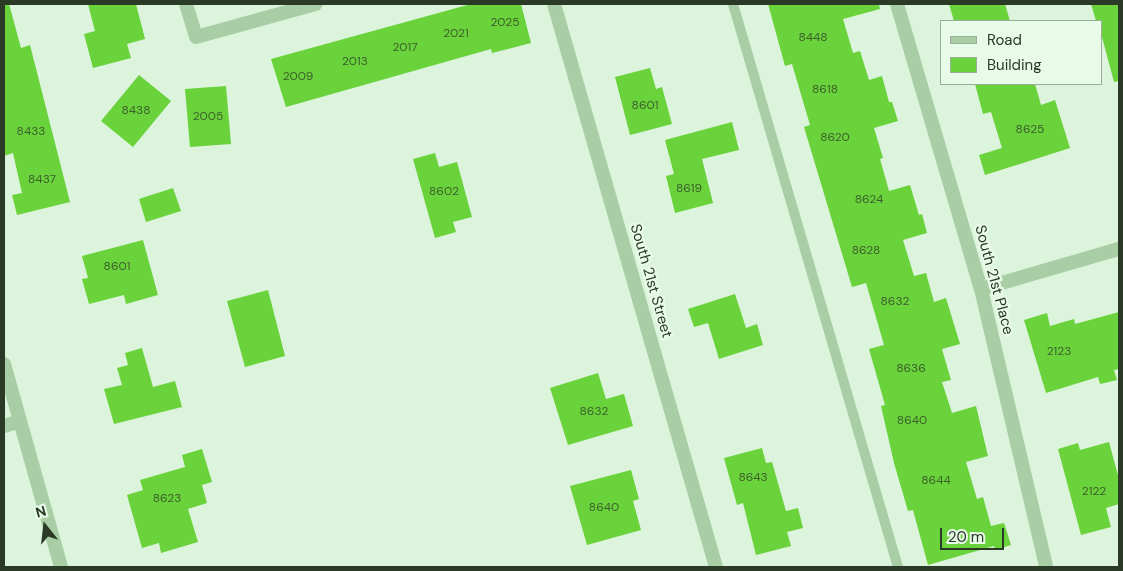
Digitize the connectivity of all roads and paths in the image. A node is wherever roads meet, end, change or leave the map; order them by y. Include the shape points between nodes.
1 (186, 4) edge
2 (316, 4) edge
3 (554, 4) edge
4 (733, 4) edge
5 (897, 4) edge
6 (1119, 248) edge
7 (981, 288) junction
8 (4, 364) edge
9 (20, 421) junction
10 (4, 426) edge
11 (61, 567) edge
12 (716, 567) edge
13 (898, 567) edge
14 (1046, 567) edge

1 - 2 street via 196,37
3 - 12 street, South 21st Street
4 - 13 lane
5 - 7 street, South 21st Place
6 - 7 street
7 - 14 street, South 21st Place
8 - 9 street
9 - 10 street
9 - 11 street

